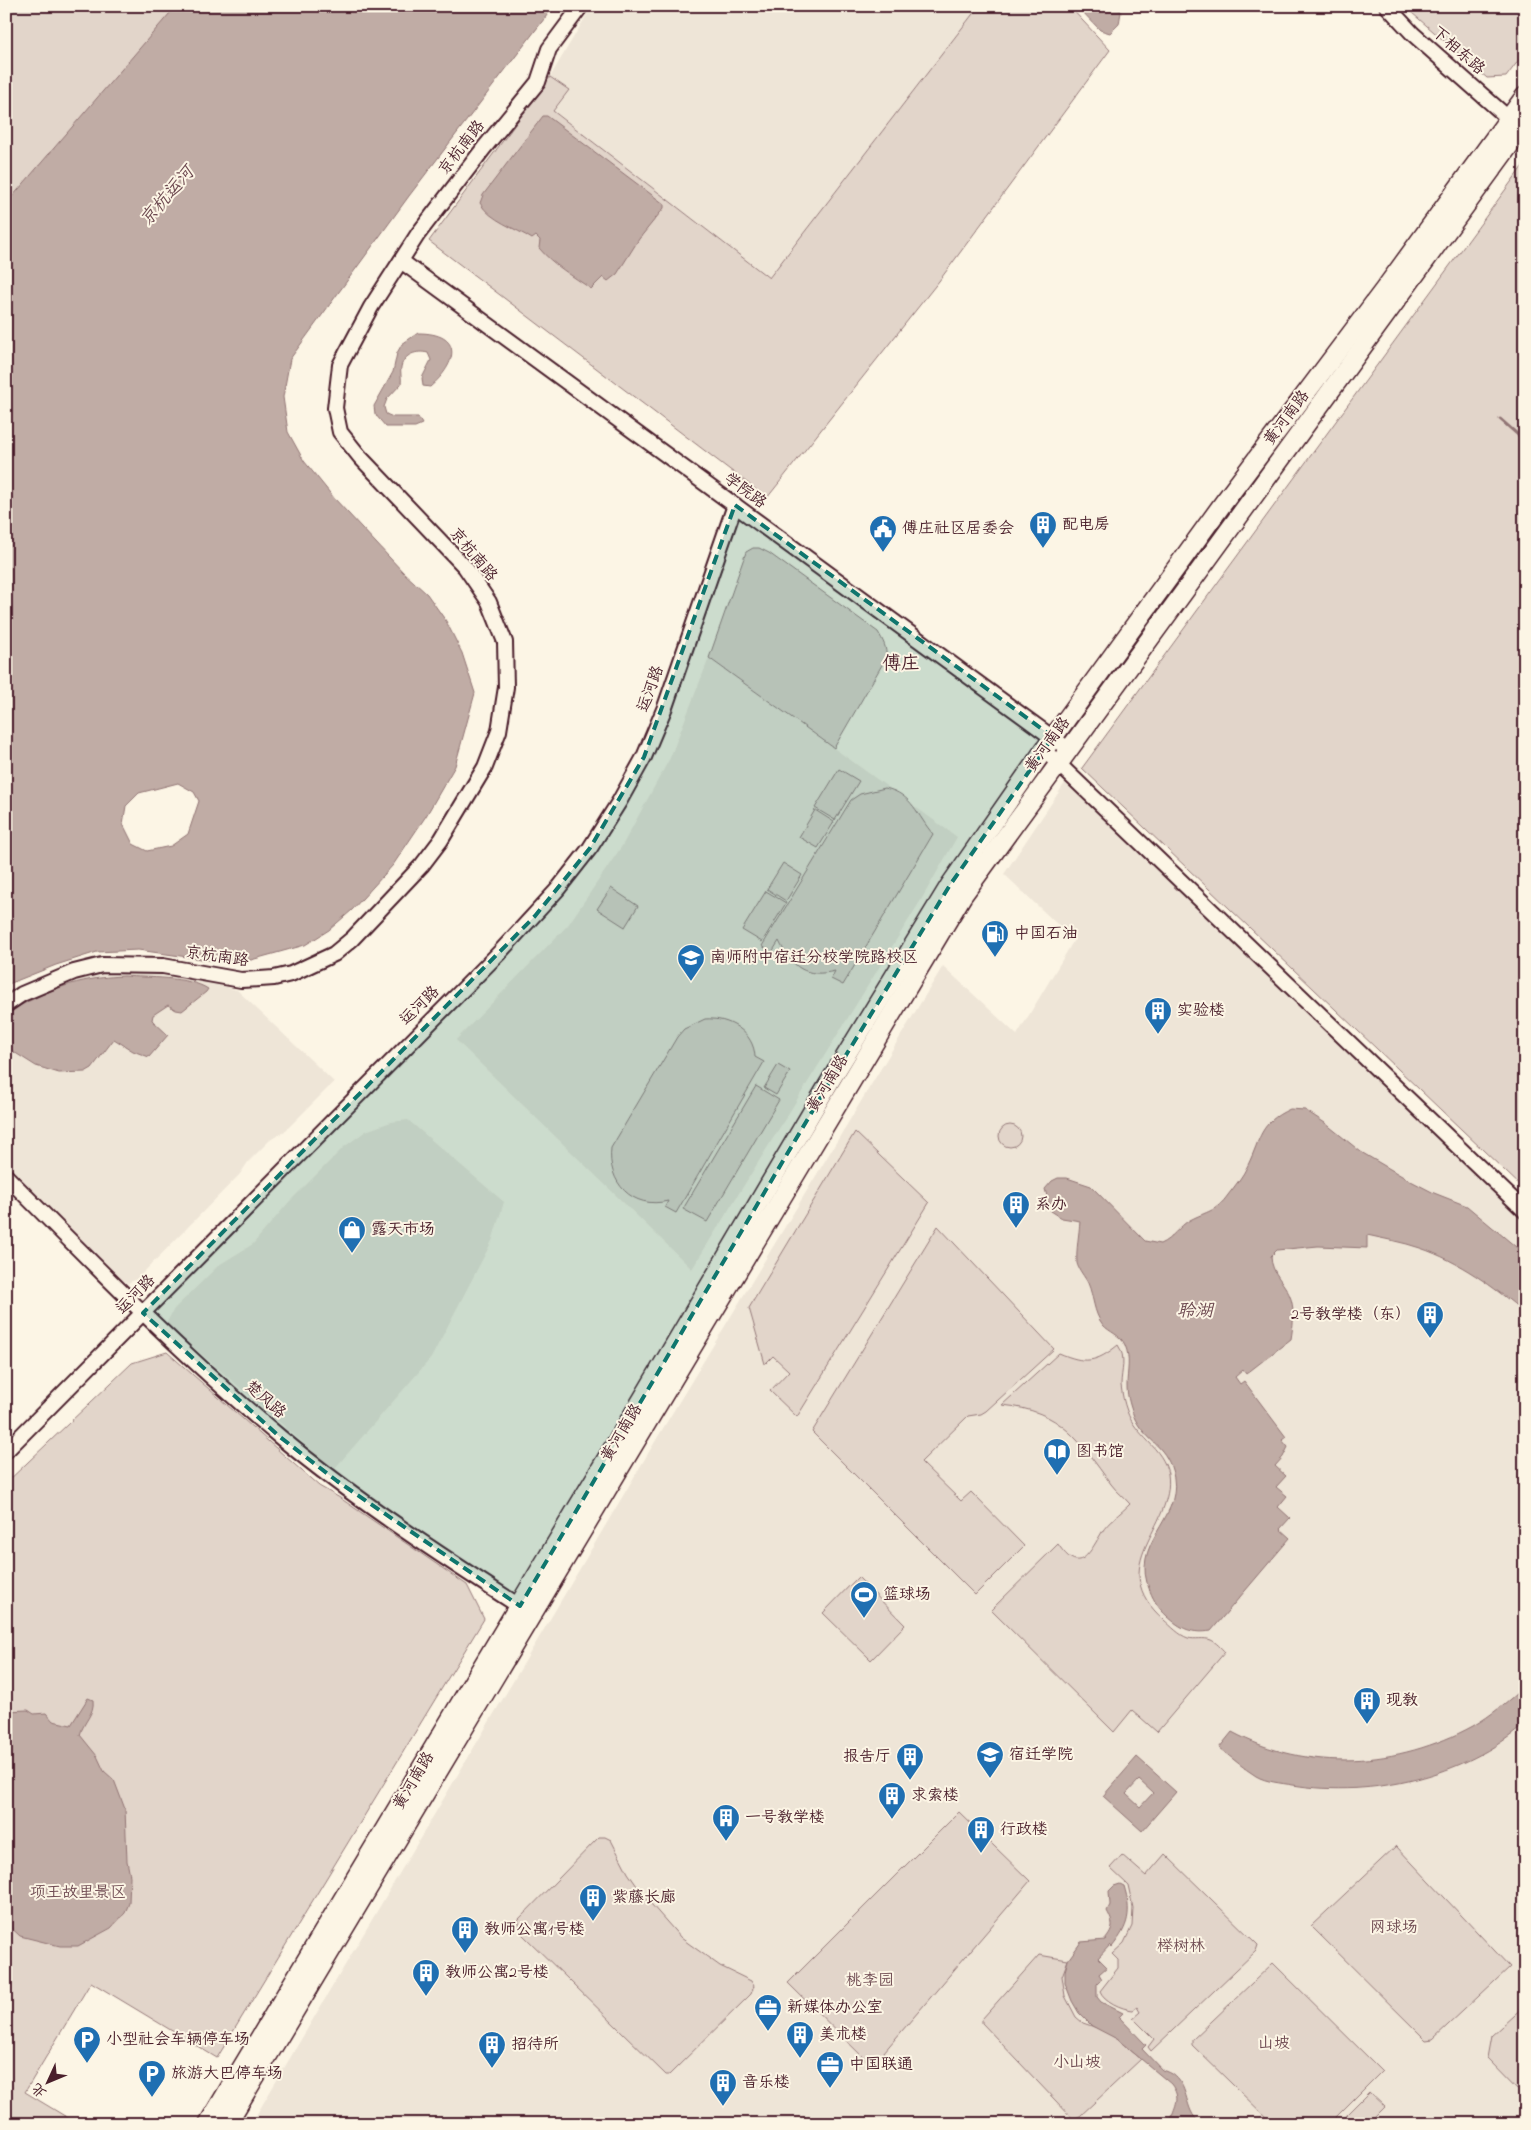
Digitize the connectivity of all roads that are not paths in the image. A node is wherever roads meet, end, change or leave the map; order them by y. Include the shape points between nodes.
1 (581, 6) edge
2 (1387, 6) edge
3 (1525, 96) edge
4 (1520, 126) edge
5 (401, 261) junction
6 (735, 505) junction
7 (1048, 744) junction
8 (1068, 749) junction
9 (1058, 763) junction
10 (6, 1005) edge
11 (6, 1176) edge
12 (1525, 1211) edge
13 (143, 1313) junction
14 (6, 1451) edge
15 (526, 1610) junction
16 (208, 2124) edge
17 (227, 2124) edge

1 - 5 street, 京杭南路 via 549,48 538,82 418,234
2 - 4 street, 下相东路 via 1413,34
3 - 4 main road, 黄河南路
4 - 7 main road, 黄河南路 via 1386,287
4 - 8 main road, 黄河南路
5 - 6 street, 学院路
5 - 10 street, 京杭南路 via 371,307 340,365 335,408 340,432 465,567 489,602 505,642 506,687 499,731 485,767 442,840 422,865 334,954 291,974 267,979 241,980 163,966 102,965 74,972 22,994
6 - 7 street, 学院路
6 - 13 street, 运河路 via 665,707 644,756 620,802 566,881
7 - 8 street, 学院路
7 - 9 street
7 - 15 main road, 黄河南路 via 950,885 837,1069
8 - 9 main road, 黄河南路
9 - 12 street
9 - 15 main road, 黄河南路 via 963,895
11 - 13 street, 楚风路
13 - 14 street, 运河路
13 - 15 street, 楚风路 via 280,1437 336,1481
15 - 16 main road, 黄河南路
15 - 17 main road, 黄河南路

